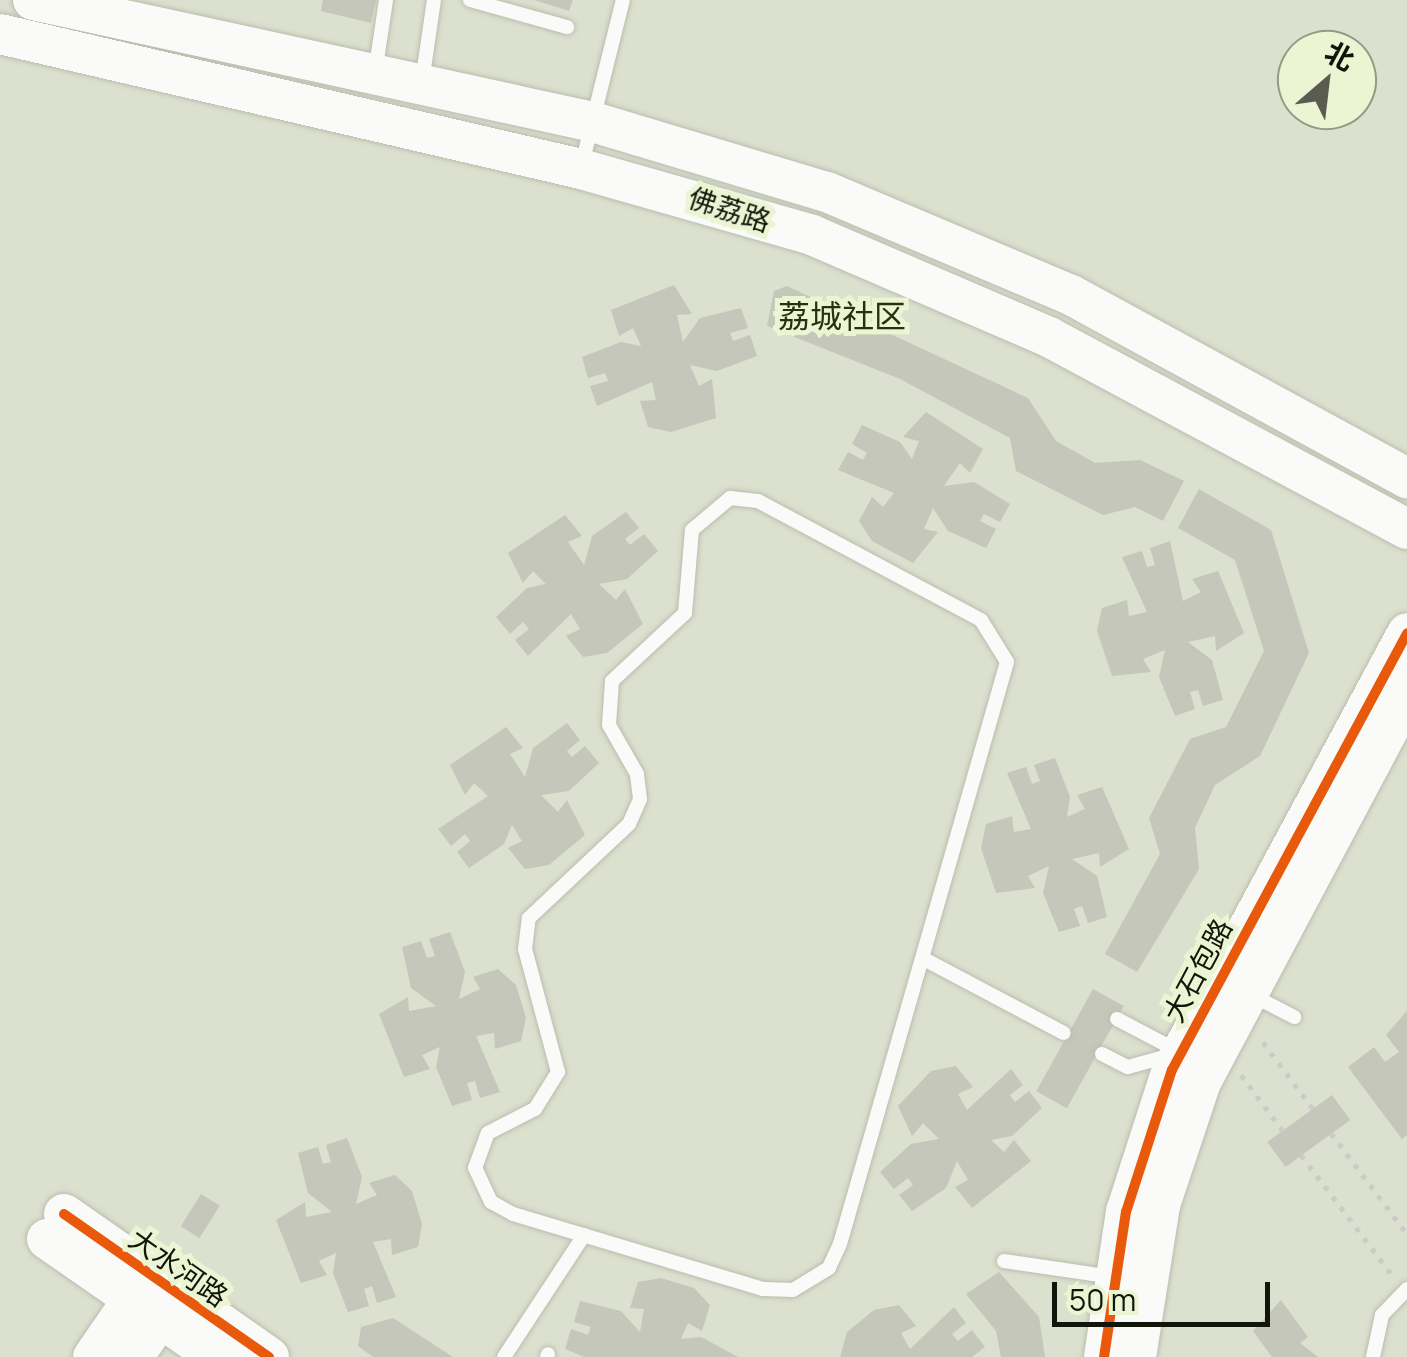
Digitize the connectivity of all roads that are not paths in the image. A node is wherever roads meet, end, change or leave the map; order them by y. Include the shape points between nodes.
1 (34, 0) edge
2 (386, 0) edge
3 (434, 0) edge
4 (470, 0) edge
5 (623, 0) edge
6 (566, 27) dead end
7 (0, 34) edge
8 (375, 73) junction
9 (422, 83) junction
10 (592, 122) junction
11 (581, 169) junction
12 (1407, 478) edge
13 (1407, 529) edge
14 (1407, 633) edge
15 (1407, 694) edge
16 (924, 959) junction
17 (1233, 992) junction
18 (1294, 1017) dead end
19 (1117, 1019) dead end
20 (1064, 1034) dead end
21 (1102, 1054) dead end
22 (1202, 1055) junction
23 (55, 1226) dead end
24 (584, 1235) junction
25 (1004, 1261) dead end
26 (1114, 1278) junction
27 (1406, 1290) edge
28 (153, 1300) junction
29 (92, 1357) edge
30 (132, 1357) edge
31 (217, 1357) edge
32 (269, 1357) edge
33 (504, 1357) edge
34 (1104, 1357) edge
35 (1136, 1357) edge
36 (1373, 1357) edge

1 - 8 main road, 佛荔路
2 - 8 lane
3 - 9 lane
4 - 6 lane
5 - 10 lane
7 - 11 main road, 佛荔路
8 - 9 main road, 佛荔路
9 - 10 main road, 佛荔路
10 - 11 lane
10 - 12 main road, 佛荔路 via 828,192 980,254
11 - 13 main road, 佛荔路 via 812,236 962,296
14 - 17 main road, 大石包路
15 - 17 main road, 大石包路
16 - 20 lane
16 - 24 lane via 840,1244 819,1277 794,1290 763,1289
16 - 24 lane via 1004,688 1004,649 981,620 758,501 717,503 692,530 690,604 629,656 608,695 610,725 640,786 636,813 529,918 526,949 559,1058 554,1084 535,1109 488,1132 476,1156 491,1202
17 - 18 lane
17 - 22 main road, 大石包路
19 - 22 lane
21 - 22 lane via 1128,1068
22 - 26 main road, 大石包路 via 1136,1174
22 - 35 main road, 大石包路 via 1160,1204
23 - 28 main road, 大水河路
24 - 33 lane
25 - 26 lane
26 - 34 main road, 大石包路
27 - 36 lane via 1382,1315
28 - 29 main road
28 - 30 main road
28 - 31 main road, 大水河路
28 - 32 main road, 大水河路

